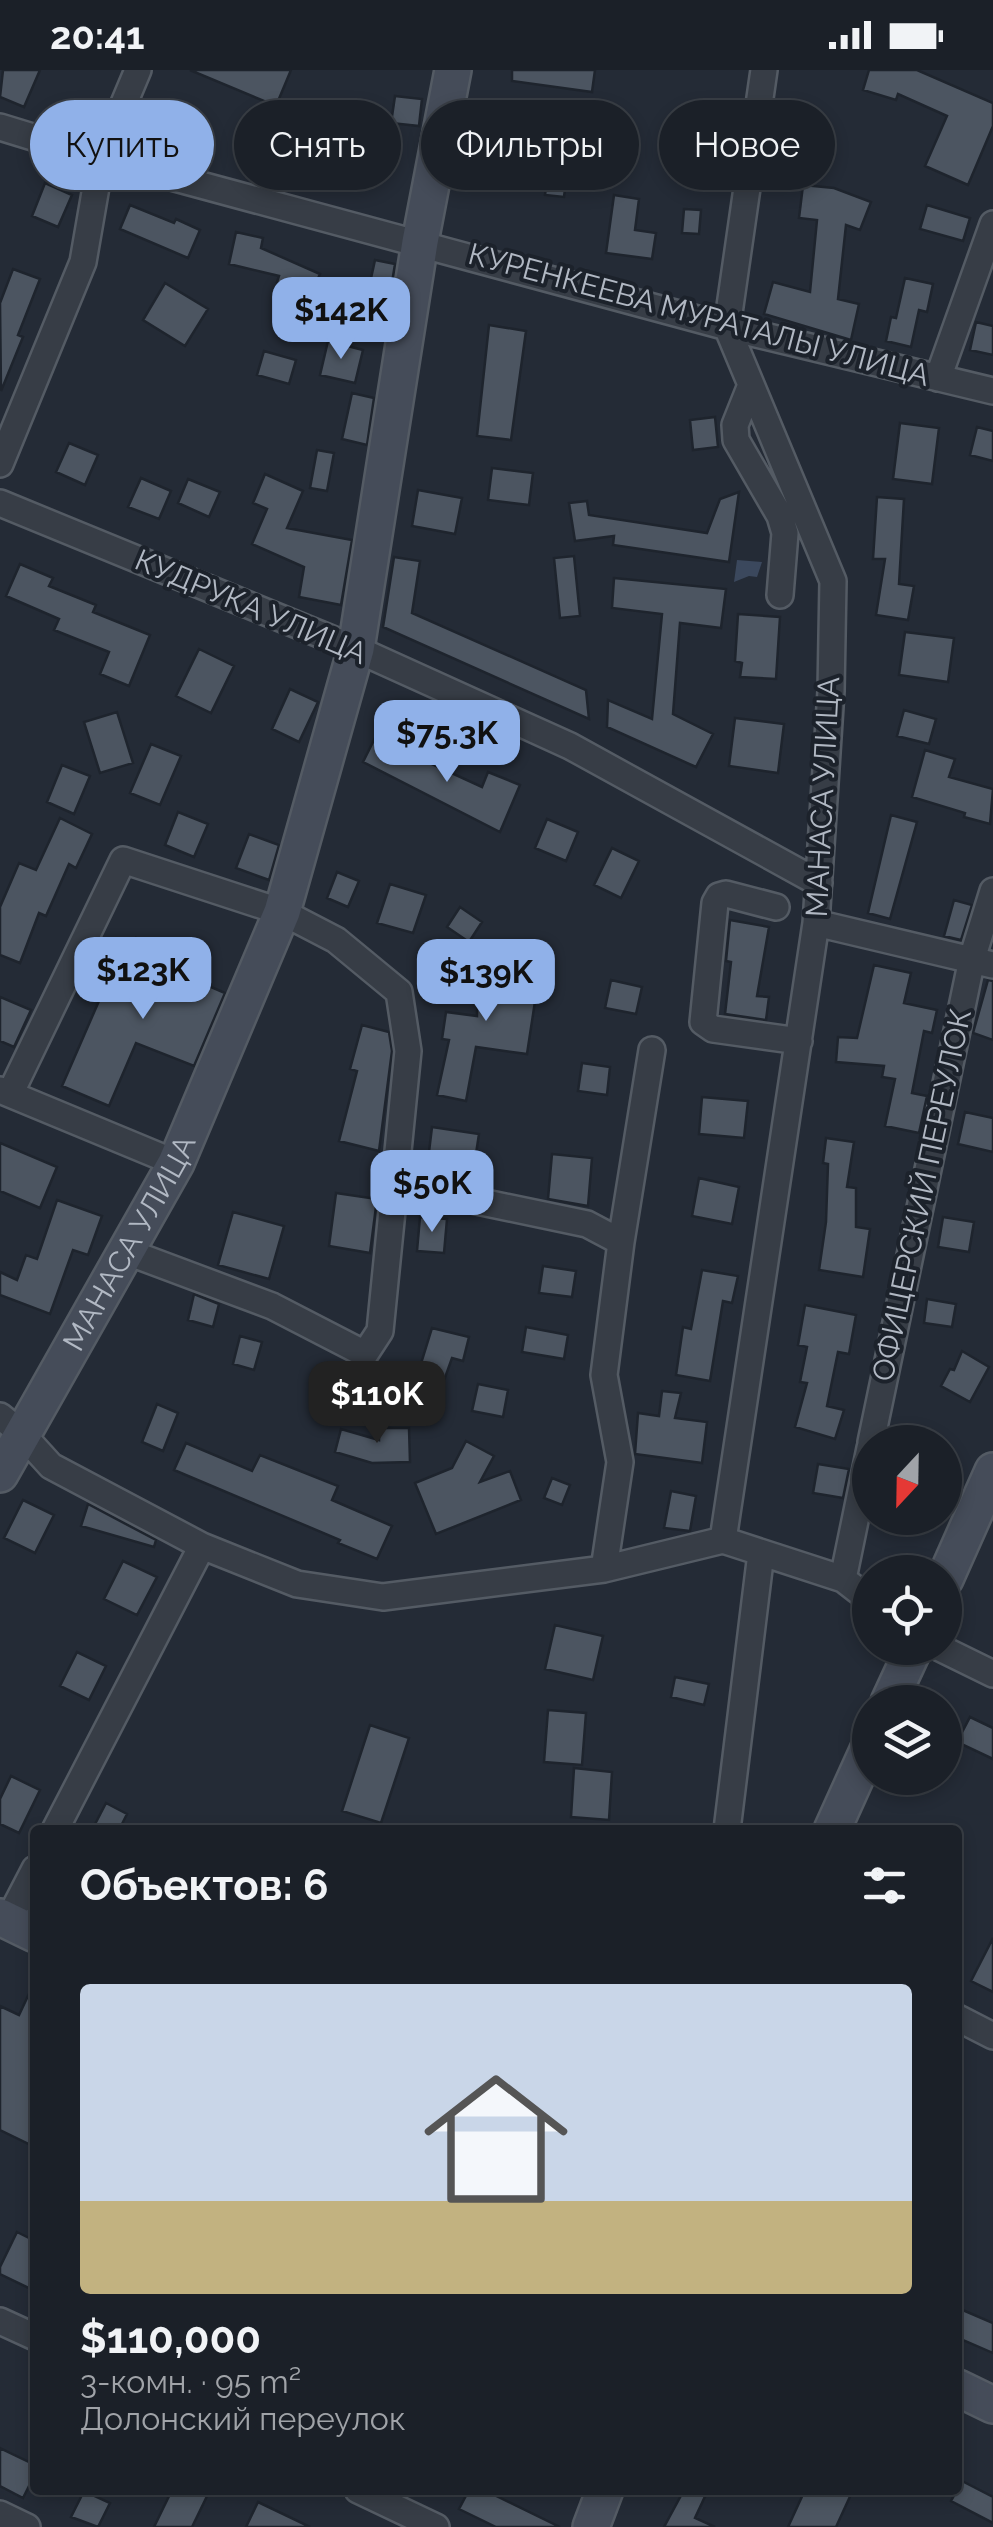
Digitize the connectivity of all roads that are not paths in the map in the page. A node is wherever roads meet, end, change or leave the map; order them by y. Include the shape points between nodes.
1 (138, 70) edge
2 (453, 70) edge
3 (764, 70) edge
4 (125, 100) edge
5 (0, 127) edge
6 (30, 136) edge
7 (214, 188) edge
8 (95, 190) edge
9 (993, 224) edge
10 (420, 242) junction
11 (727, 327) junction
12 (938, 378) junction
13 (751, 384) junction
14 (993, 392) edge
15 (0, 464) edge
16 (0, 503) edge
17 (780, 595) dead end
18 (356, 650) junction
19 (819, 883) junction
20 (993, 891) edge
21 (776, 907) dead end
22 (282, 912) junction
23 (816, 923) junction
24 (982, 962) edge
25 (799, 1041) junction
26 (652, 1050) dead end
27 (5, 1092) edge
28 (176, 1163) junction
29 (394, 1184) junction
30 (620, 1242) junction
31 (125, 1251) junction
32 (11, 1425) edge
33 (876, 1425) edge
34 (993, 1471) edge
35 (0, 1474) edge
36 (852, 1535) edge
37 (723, 1540) junction
38 (202, 1546) junction
39 (761, 1552) junction
40 (956, 1555) edge
41 (604, 1569) junction
42 (843, 1579) junction
43 (852, 1586) edge
44 (962, 1659) edge
45 (993, 1674) edge
46 (852, 1786) edge
47 (58, 1825) edge
48 (728, 1825) edge
49 (834, 1825) edge
50 (30, 1882) edge
51 (14, 1924) edge
52 (962, 2020) edge
53 (993, 2036) edge
54 (0, 2321) edge
55 (30, 2335) edge
56 (962, 2390) edge
57 (993, 2405) edge
58 (369, 2495) edge
59 (603, 2495) edge
60 (0, 2514) edge
61 (27, 2527) edge
62 (436, 2527) edge
63 (591, 2527) edge

1 - 4 street
2 - 10 street, МАНАСА УЛИЦА
3 - 11 street
5 - 6 street, КУРЕНКЕЕВА МУРАТАЛЫ УЛИЦА
7 - 10 street, КУРЕНКЕЕВА МУРАТАЛЫ УЛИЦА
8 - 15 street via 83,262
9 - 12 street
10 - 11 street, КУРЕНКЕЕВА МУРАТАЛЫ УЛИЦА
10 - 18 street, МАНАСА УЛИЦА
11 - 12 street, КУРЕНКЕЕВА МУРАТАЛЫ УЛИЦА
11 - 13 street, МАНАСА УЛИЦА
12 - 14 street, КУРЕНКЕЕВА МУРАТАЛЫ УЛИЦА
13 - 17 street via 735,424 736,440 785,533
13 - 19 street, МАНАСА УЛИЦА via 833,581
16 - 18 street, КУДРУКА УЛИЦА
18 - 19 street, КУДРУКА УЛИЦА via 570,746
18 - 22 street, МАНАСА УЛИЦА
19 - 23 street, МАНАСА УЛИЦА
20 - 24 street, ОФИЦЕРСКИЙ ПЕРЕУЛОК
21 - 25 street via 726,894 714,903 703,1022 713,1030
22 - 27 street via 122,860
22 - 28 street, МАНАСА УЛИЦА
22 - 29 street via 336,940 399,992 408,1052
23 - 24 street
23 - 25 street, МАНАСА УЛИЦА
24 - 33 street, ОФИЦЕРСКИЙ ПЕРЕУЛОК
25 - 37 street, МАНАСА УЛИЦА
26 - 30 street
27 - 28 street
28 - 31 street, МАНАСА УЛИЦА
29 - 30 street via 587,1224
29 - 31 street via 380,1331 365,1354 272,1306
30 - 41 street via 604,1375 620,1462
31 - 32 street, МАНАСА УЛИЦА
32 - 35 street, МАНАСА УЛИЦА
32 - 38 street via 50,1466
34 - 40 street
36 - 42 street, ОФИЦЕРСКИЙ ПЕРЕУЛОК
37 - 39 street
37 - 41 street
38 - 41 street via 297,1584 382,1597
38 - 47 street
39 - 42 street
39 - 48 street
42 - 43 street
44 - 45 street
46 - 49 street
50 - 51 street
52 - 53 street
54 - 55 street
56 - 57 street
58 - 62 street
59 - 63 street
60 - 61 street

